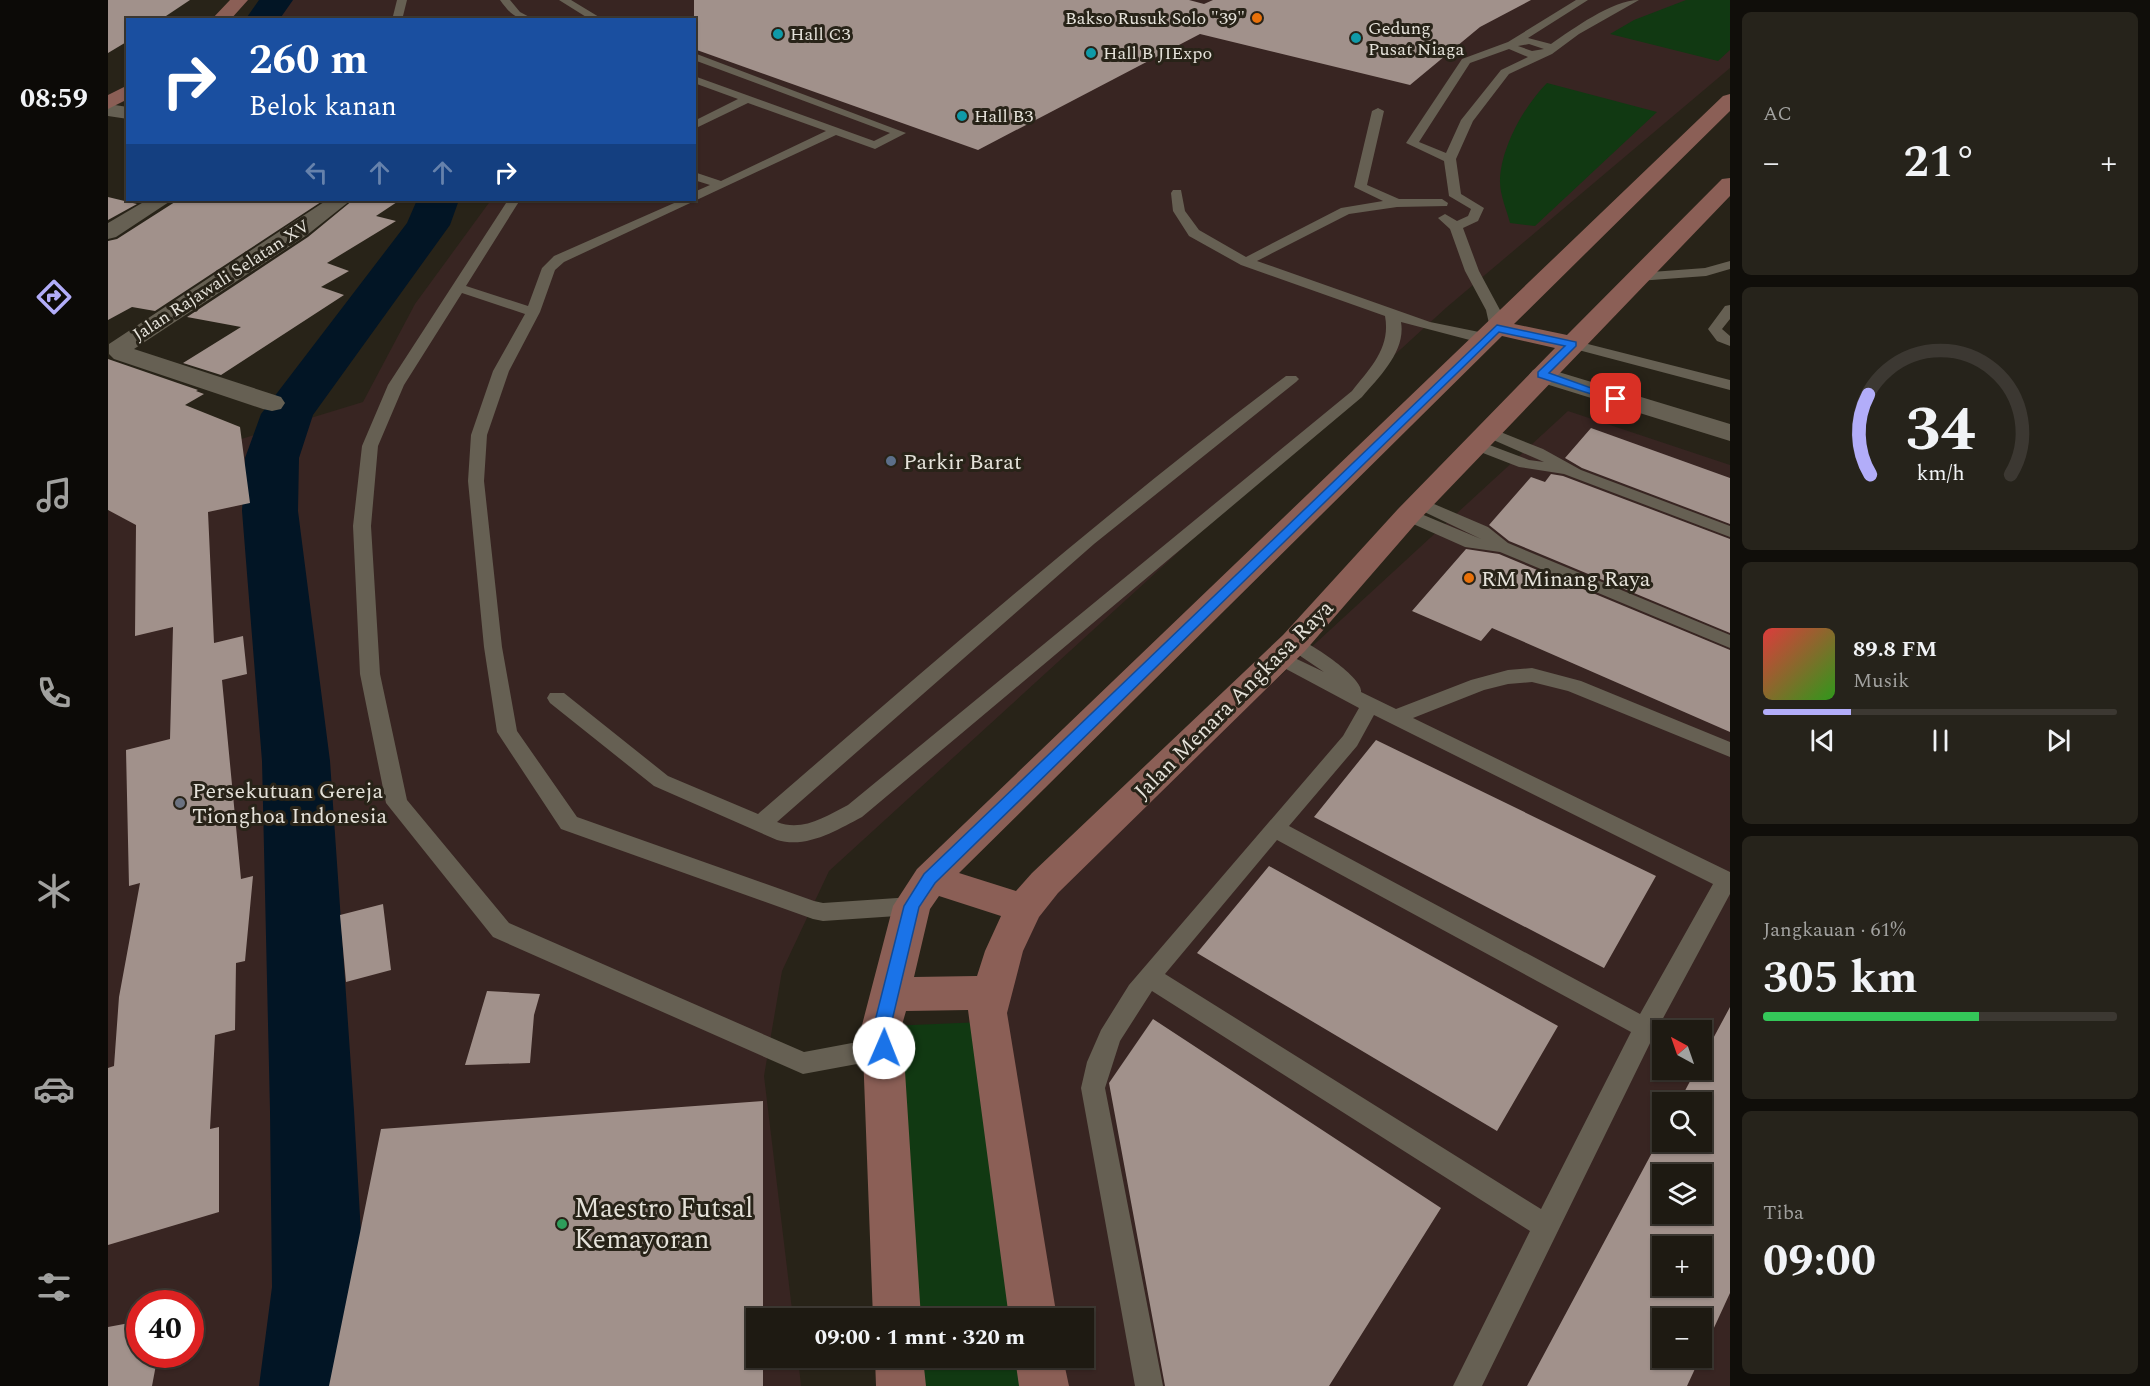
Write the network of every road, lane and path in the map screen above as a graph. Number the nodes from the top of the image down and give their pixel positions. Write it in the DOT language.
graph roads {
  1 [pos="240,0"];
  2 [pos="402,0"];
  3 [pos="505,0"];
  4 [pos="1583,0"];
  5 [pos="1634,0"];
  6 [pos="572,1"];
  7 [pos="221,18"];
  8 [pos="398,18"];
  9 [pos="525,18"];
  10 [pos="596,18"];
  11 [pos="1512,44"];
  12 [pos="1548,52"];
  13 [pos="696,57"];
  14 [pos="1477,60"];
  15 [pos="696,80"];
  16 [pos="715,86"];
  17 [pos="126,92"];
  18 [pos="696,94"];
  19 [pos="749,98"];
  20 [pos="1730,100"];
  21 [pos="108,103"];
  22 [pos="108,110"];
  23 [pos="1378,111"];
  24 [pos="126,113"];
  25 [pos="1456,115"];
  26 [pos="696,125"];
  27 [pos="837,130"];
  28 [pos="1450,159"];
  29 [pos="696,177"];
  30 [pos="1730,184"];
  31 [pos="722,185"];
  32 [pos="1177,193"];
  33 [pos="696,196"];
  34 [pos="1455,196"];
  35 [pos="158,201"];
  36 [pos="339,201"];
  37 [pos="513,201"];
  38 [pos="688,201"];
  39 [pos="1397,203"];
  40 [pos="1442,203"];
  41 [pos="1456,227"];
  42 [pos="108,232"];
  43 [pos="1246,262"];
  44 [pos="1730,265"];
  45 [pos="1638,277"];
  46 [pos="457,287"];
  47 [pos="1730,309"];
  48 [pos="533,312"];
  49 [pos="1392,314"];
  50 [pos="1491,334"];
  51 [pos="1730,342"];
  52 [pos="1572,344"];
  53 [pos="1542,375"];
  54 [pos="1291,379"];
  55 [pos="1730,385"];
  56 [pos="272,403"];
  57 [pos="1730,433"];
  58 [pos="1482,438"];
  59 [pos="1414,509"];
  60 [pos="1730,532"];
  61 [pos="1730,642"];
  62 [pos="1287,650"];
  63 [pos="557,698"];
  64 [pos="1370,705"];
  65 [pos="1395,717"];
  66 [pos="1730,750"];
  67 [pos="760,824"];
  68 [pos="1274,828"];
  69 [pos="1728,882"];
  70 [pos="921,892"];
  71 [pos="1024,908"];
  72 [pos="1150,977"];
  73 [pos="993,992"];
  74 [pos="890,994"];
  75 [pos="1645,1028"];
  76 [pos="884,1048"];
  77 [pos="1545,1226"];
  78 [pos="897,1308"];
  79 [pos="1031,1308"];
  80 [pos="900,1368"];
  81 [pos="1041,1368"];
  82 [pos="901,1386"];
  83 [pos="1044,1386"];
  84 [pos="1149,1386"];
  85 [pos="1467,1386"];
  1 -- 7 [label="street"];
  2 -- 8 [label="lane"];
  3 -- 9 [label="lane"];
  4 -- 11 [label="lane"];
  5 -- 12 [label="lane"];
  6 -- 10 [label="lane"];
  11 -- 12 [label="lane"];
  11 -- 14 [label="lane"];
  12 -- 25 [label="lane"];
  13 -- 27 [label="lane"];
  14 -- 25 [label="lane"];
  14 -- 28 [label="lane"];
  15 -- 16 [label="lane"];
  16 -- 18 [label="lane"];
  16 -- 19 [label="lane"];
  17 -- 21 [label="street"];
  19 -- 26 [label="lane"];
  19 -- 27 [label="lane"];
  20 -- 50 [label="street"];
  22 -- 24 [label="street"];
  23 -- 39 [label="lane"];
  25 -- 28 [label="lane"];
  27 -- 31 [label="lane"];
  28 -- 34 [label="lane"];
  29 -- 31 [label="lane"];
  30 -- 45 [label="street, Jalan Menara Angkasa Raya"];
  31 -- 33 [label="lane"];
  32 -- 43 [label="lane"];
  34 -- 40 [label="lane"];
  34 -- 41 [label="lane"];
  35 -- 42 [label="street"];
  36 -- 56 [label="street, Jalan Rajawali Selatan XV"];
  37 -- 46 [label="lane"];
  38 -- 48 [label="lane"];
  39 -- 40 [label="lane"];
  39 -- 43 [label="lane"];
  40 -- 41 [label="lane"];
  41 -- 50 [label="lane"];
  43 -- 49 [label="lane"];
  44 -- 45 [label="lane"];
  45 -- 52 [label="street, Jalan Menara Angkasa Raya"];
  46 -- 48 [label="lane"];
  46 -- 76 [label="lane"];
  47 -- 51 [label="lane"];
  48 -- 70 [label="lane"];
  49 -- 50 [label="lane"];
  49 -- 67 [label="lane"];
  50 -- 52 [label="street"];
  50 -- 70 [label="street"];
  52 -- 53 [label="street, Jalan Menara Angkasa Raya"];
  52 -- 55 [label="lane"];
  53 -- 57 [label="street"];
  53 -- 58 [label="street, Jalan Menara Angkasa Raya"];
  54 -- 67 [label="lane"];
  58 -- 59 [label="street, Jalan Menara Angkasa Raya"];
  58 -- 60 [label="lane"];
  59 -- 61 [label="lane"];
  59 -- 62 [label="street, Jalan Menara Angkasa Raya"];
  62 -- 64 [label="lane"];
  62 -- 71 [label="street, Jalan Menara Angkasa Raya"];
  63 -- 67 [label="lane"];
  64 -- 65 [label="lane"];
  64 -- 68 [label="lane"];
  65 -- 66 [label="lane"];
  65 -- 69 [label="lane"];
  68 -- 72 [label="lane"];
  68 -- 75 [label="lane"];
  69 -- 75 [label="lane"];
  70 -- 71 [label="street"];
  70 -- 74 [label="street"];
  71 -- 73 [label="street, Jalan Menara Angkasa Raya"];
  72 -- 77 [label="lane"];
  72 -- 84 [label="lane"];
  73 -- 74 [label="street"];
  73 -- 79 [label="street, Jalan Menara Angkasa Raya"];
  74 -- 76 [label="street"];
  75 -- 77 [label="lane"];
  76 -- 78 [label="street"];
  77 -- 85 [label="lane"];
  80 -- 82 [label="street"];
  81 -- 83 [label="street"];
}
